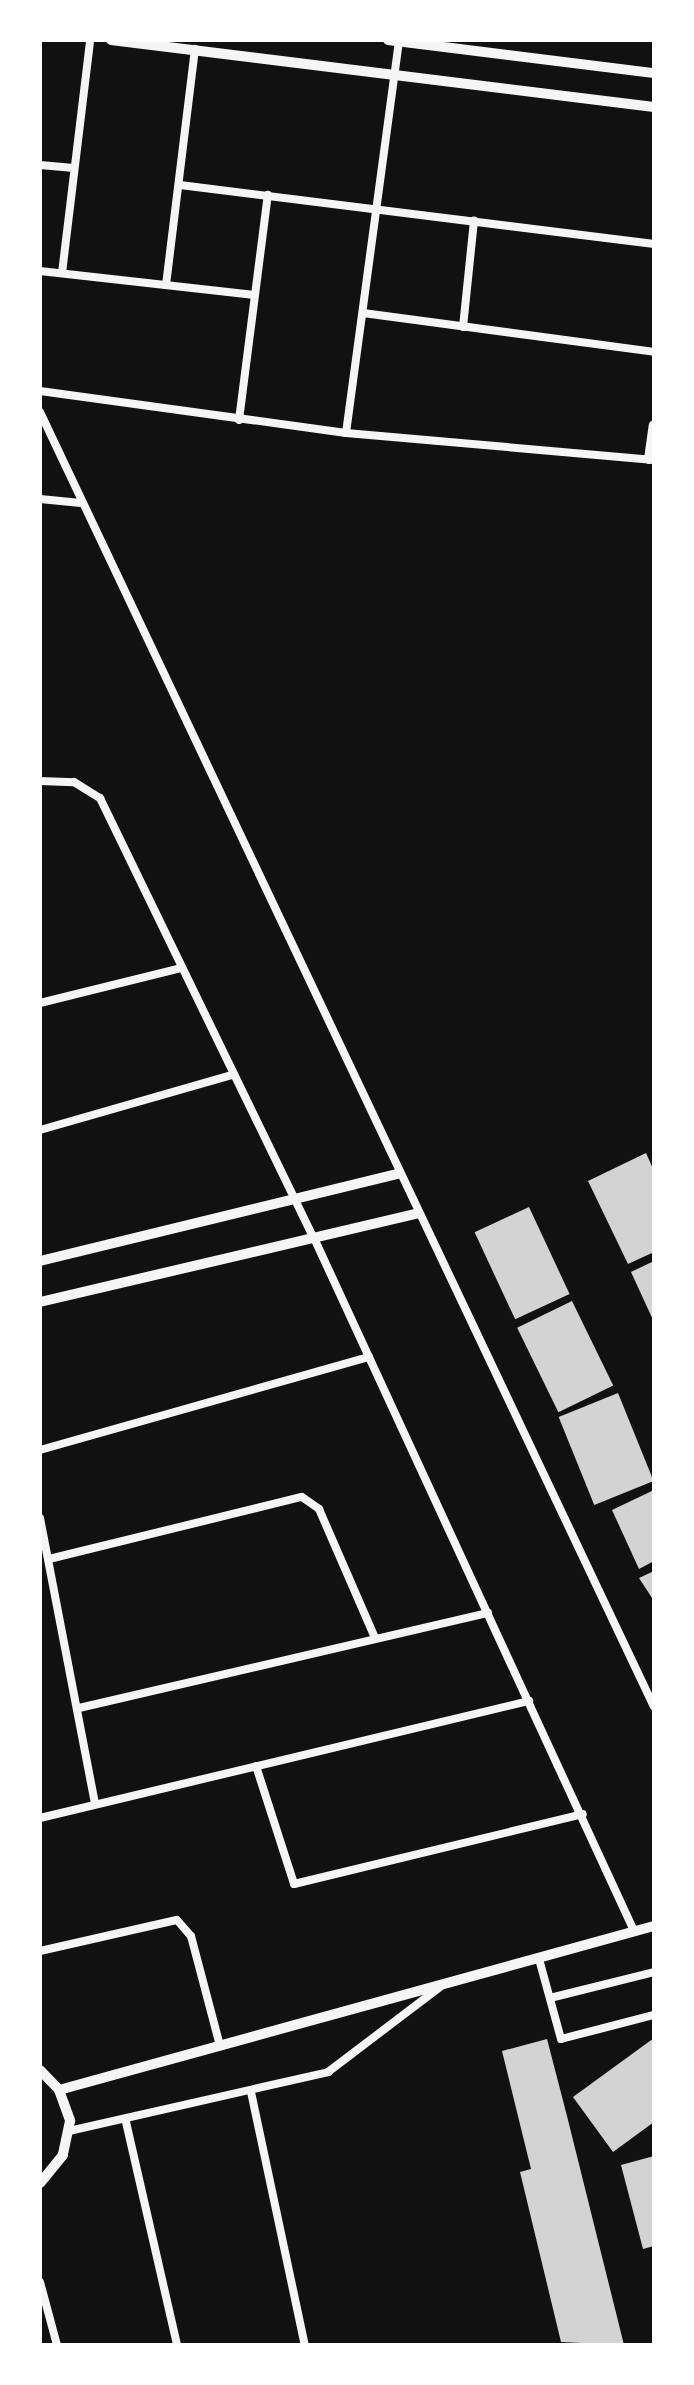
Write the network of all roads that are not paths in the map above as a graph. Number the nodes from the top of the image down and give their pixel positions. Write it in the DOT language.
graph roads {
  1 [pos="90,40"];
  2 [pos="111,40"];
  3 [pos="395,40"];
  4 [pos="195,49"];
  5 [pos="654,73"];
  6 [pos="394,75"];
  7 [pos="654,107"];
  8 [pos="40,165"];
  9 [pos="74,168"];
  10 [pos="180,185"];
  11 [pos="268,195"];
  12 [pos="379,209"];
  13 [pos="474,221"];
  14 [pos="654,244"];
  15 [pos="40,271"];
  16 [pos="62,273"];
  17 [pos="166,285"];
  18 [pos="255,295"];
  19 [pos="363,313"];
  20 [pos="463,327"];
  21 [pos="654,352"];
  22 [pos="40,391"];
  23 [pos="40,412"];
  24 [pos="239,420"];
  25 [pos="654,425"];
  26 [pos="346,433"];
  27 [pos="652,460"];
  28 [pos="40,499"];
  29 [pos="81,503"];
  30 [pos="40,781"];
  31 [pos="181,968"];
  32 [pos="40,1003"];
  33 [pos="232,1075"];
  34 [pos="40,1130"];
  35 [pos="398,1174"];
  36 [pos="292,1201"];
  37 [pos="418,1213"];
  38 [pos="314,1238"];
  39 [pos="40,1261"];
  40 [pos="40,1302"];
  41 [pos="369,1357"];
  42 [pos="40,1450"];
  43 [pos="40,1518"];
  44 [pos="49,1559"];
  45 [pos="488,1613"];
  46 [pos="375,1638"];
  47 [pos="529,1701"];
  48 [pos="654,1707"];
  49 [pos="79,1708"];
  50 [pos="256,1766"];
  51 [pos="95,1804"];
  52 [pos="583,1814"];
  53 [pos="40,1818"];
  54 [pos="654,1926"];
  55 [pos="634,1931"];
  56 [pos="40,1951"];
  57 [pos="539,1959"];
  58 [pos="654,1972"];
  59 [pos="440,1987"];
  60 [pos="550,1998"];
  61 [pos="654,2015"];
  62 [pos="220,2046"];
  63 [pos="40,2070"];
  64 [pos="59,2090"];
  65 [pos="251,2092"];
  66 [pos="126,2122"];
  67 [pos="69,2131"];
  68 [pos="40,2183"];
  69 [pos="40,2282"];
  70 [pos="57,2345"];
  71 [pos="177,2345"];
  72 [pos="305,2345"];
  1 -- 9 [label="street"];
  2 -- 4 [label="street"];
  3 -- 5 [label="street"];
  3 -- 6 [label="street"];
  4 -- 6 [label="street"];
  4 -- 10 [label="street"];
  6 -- 7 [label="street"];
  6 -- 12 [label="street"];
  8 -- 9 [label="street"];
  9 -- 16 [label="street"];
  10 -- 11 [label="street"];
  10 -- 17 [label="street"];
  11 -- 12 [label="street"];
  11 -- 18 [label="street"];
  12 -- 13 [label="street"];
  12 -- 19 [label="street"];
  13 -- 14 [label="street"];
  13 -- 20 [label="street"];
  15 -- 16 [label="street"];
  16 -- 17 [label="street"];
  17 -- 18 [label="street"];
  18 -- 24 [label="street"];
  19 -- 20 [label="street"];
  19 -- 26 [label="street"];
  20 -- 21 [label="street"];
  22 -- 24 [label="street"];
  23 -- 29 [label="street"];
  24 -- 26 [label="street"];
  25 -- 27 [label="street"];
  26 -- 27 [label="street"];
  28 -- 29 [label="street"];
  29 -- 35 [label="street"];
  30 -- 31 [label="street"];
  31 -- 32 [label="street"];
  31 -- 33 [label="street"];
  33 -- 34 [label="street"];
  33 -- 36 [label="street"];
  35 -- 36 [label="street"];
  35 -- 37 [label="street"];
  36 -- 38 [label="street"];
  36 -- 39 [label="street"];
  37 -- 38 [label="street"];
  37 -- 48 [label="street"];
  38 -- 40 [label="street"];
  38 -- 41 [label="street"];
  41 -- 42 [label="street"];
  41 -- 45 [label="street"];
  43 -- 44 [label="street"];
  44 -- 46 [label="street"];
  44 -- 49 [label="street"];
  45 -- 46 [label="street"];
  45 -- 47 [label="street"];
  46 -- 49 [label="street"];
  47 -- 50 [label="street"];
  47 -- 52 [label="street"];
  49 -- 51 [label="street"];
  50 -- 51 [label="street"];
  50 -- 52 [label="street"];
  51 -- 53 [label="street"];
  52 -- 55 [label="street"];
  54 -- 55 [label="street"];
  55 -- 57 [label="street"];
  56 -- 62 [label="street"];
  57 -- 59 [label="street"];
  57 -- 60 [label="street"];
  58 -- 60 [label="street"];
  59 -- 62 [label="street"];
  59 -- 65 [label="street"];
  60 -- 61 [label="street"];
  62 -- 64 [label="street"];
  63 -- 64 [label="street"];
  64 -- 67 [label="street"];
  65 -- 66 [label="street"];
  65 -- 72 [label="street"];
  66 -- 67 [label="street"];
  66 -- 71 [label="street"];
  67 -- 68 [label="street"];
  69 -- 70 [label="street"];
}
